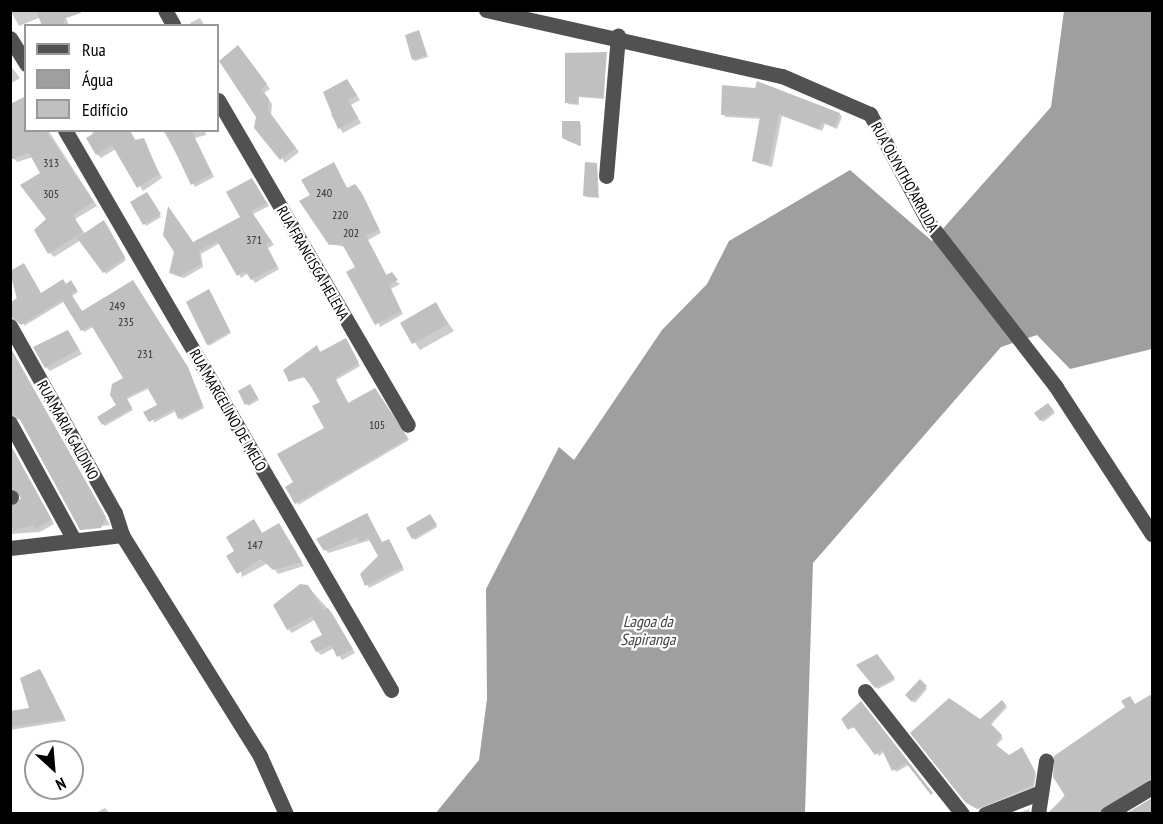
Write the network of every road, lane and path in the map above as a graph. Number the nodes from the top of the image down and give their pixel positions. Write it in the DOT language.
graph roads {
  1 [pos="165,10"];
  2 [pos="486,10"];
  3 [pos="173,24"];
  4 [pos="618,36"];
  5 [pos="10,38"];
  6 [pos="24,61"];
  7 [pos="219,102"];
  8 [pos="66,132"];
  9 [pos="606,176"];
  10 [pos="10,326"];
  11 [pos="10,423"];
  12 [pos="408,425"];
  13 [pos="1152,534"];
  14 [pos="122,535"];
  15 [pos="74,540"];
  16 [pos="10,548"];
  17 [pos="390,690"];
  18 [pos="865,691"];
  19 [pos="1046,760"];
  20 [pos="1152,788"];
  21 [pos="1041,792"];
  22 [pos="286,813"];
  23 [pos="962,813"];
  24 [pos="985,813"];
  25 [pos="1038,813"];
  26 [pos="1107,813"];
  1 -- 3 [label="street"];
  2 -- 4 [label="street, RUA OLYNTHO ARRUDA"];
  4 -- 9 [label="street"];
  4 -- 13 [label="street, RUA OLYNTHO ARRUDA"];
  5 -- 6 [label="street"];
  7 -- 12 [label="street, RUA FRANCISCA HELENA"];
  8 -- 17 [label="street, RUA MARCELINO DE MELO"];
  10 -- 14 [label="street, RUA MARIA GALDINO"];
  11 -- 15 [label="street"];
  14 -- 15 [label="street"];
  14 -- 22 [label="street, RUA MARIA GALDINO"];
  15 -- 16 [label="street"];
  18 -- 23 [label="street"];
  19 -- 21 [label="street"];
  20 -- 26 [label="street"];
  21 -- 24 [label="street"];
  21 -- 25 [label="street"];
}
